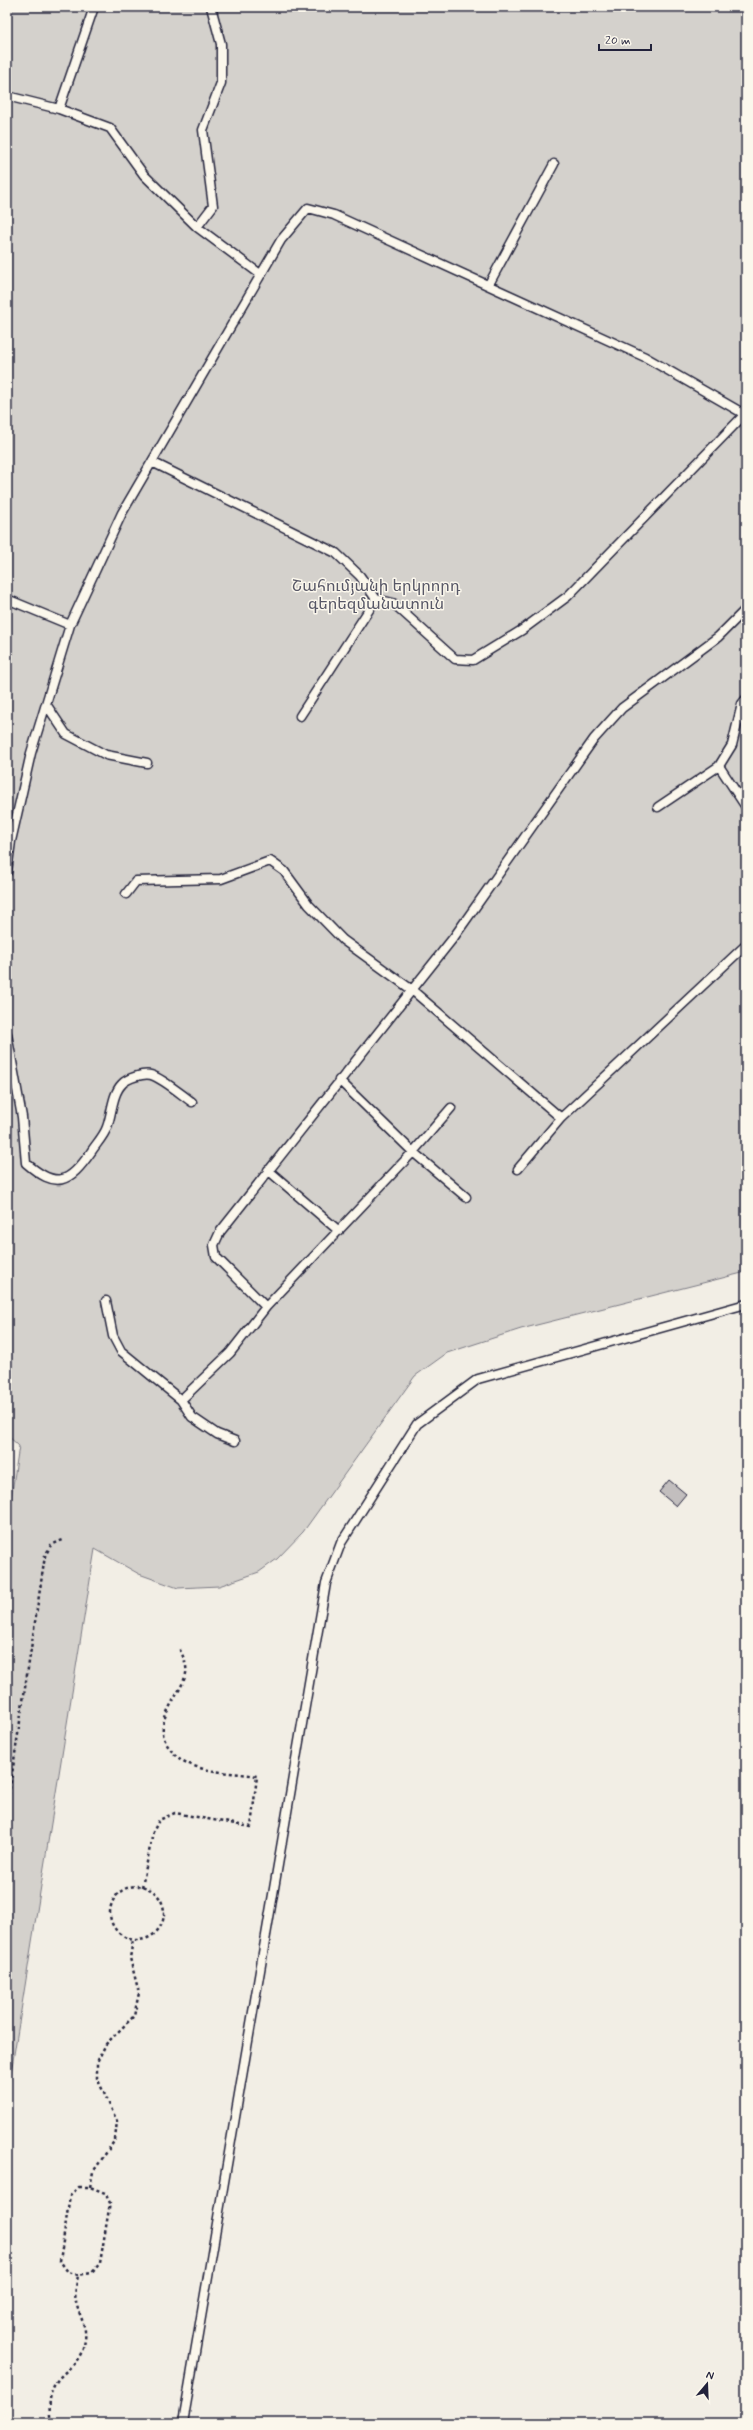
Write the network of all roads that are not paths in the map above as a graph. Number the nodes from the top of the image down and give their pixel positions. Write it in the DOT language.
graph roads {
  1 [pos="94,7"];
  2 [pos="211,7"];
  3 [pos="7,96"];
  4 [pos="59,109"];
  5 [pos="554,164"];
  6 [pos="197,227"];
  7 [pos="260,274"];
  8 [pos="489,284"];
  9 [pos="746,414"];
  10 [pos="152,462"];
  11 [pos="7,599"];
  12 [pos="376,599"];
  13 [pos="746,609"];
  14 [pos="70,625"];
  15 [pos="746,699"];
  16 [pos="46,704"];
  17 [pos="300,716"];
  18 [pos="147,763"];
  19 [pos="719,766"];
  20 [pos="658,807"];
  21 [pos="746,807"];
  22 [pos="7,872"];
  23 [pos="126,894"];
  24 [pos="746,946"];
  25 [pos="412,990"];
  26 [pos="7,1034"];
  27 [pos="339,1080"];
  28 [pos="192,1102"];
  29 [pos="451,1108"];
  30 [pos="561,1118"];
  31 [pos="413,1152"];
  32 [pos="518,1169"];
  33 [pos="268,1170"];
  34 [pos="466,1197"];
  35 [pos="339,1231"];
  36 [pos="106,1301"];
  37 [pos="746,1304"];
  38 [pos="266,1307"];
  39 [pos="181,1400"];
  40 [pos="235,1441"];
  41 [pos="183,2423"];
  1 -- 4 [label="lane"];
  2 -- 6 [label="lane"];
  3 -- 4 [label="lane"];
  4 -- 6 [label="lane"];
  5 -- 8 [label="lane"];
  6 -- 7 [label="lane"];
  7 -- 8 [label="lane"];
  7 -- 10 [label="lane"];
  8 -- 9 [label="lane"];
  9 -- 12 [label="lane"];
  10 -- 12 [label="lane"];
  10 -- 14 [label="lane"];
  11 -- 14 [label="lane"];
  12 -- 17 [label="lane"];
  13 -- 25 [label="lane"];
  14 -- 16 [label="lane"];
  15 -- 19 [label="lane"];
  16 -- 18 [label="lane"];
  16 -- 22 [label="lane"];
  19 -- 20 [label="lane"];
  19 -- 21 [label="lane"];
  23 -- 25 [label="lane"];
  24 -- 30 [label="lane"];
  25 -- 27 [label="lane"];
  25 -- 30 [label="lane"];
  26 -- 28 [label="lane"];
  27 -- 31 [label="lane"];
  27 -- 33 [label="lane"];
  29 -- 31 [label="lane"];
  30 -- 32 [label="lane"];
  31 -- 34 [label="lane"];
  31 -- 35 [label="lane"];
  33 -- 35 [label="lane"];
  33 -- 38 [label="lane"];
  35 -- 38 [label="lane"];
  36 -- 39 [label="lane"];
  37 -- 41 [label="lane"];
  38 -- 39 [label="lane"];
  39 -- 40 [label="lane"];
}
